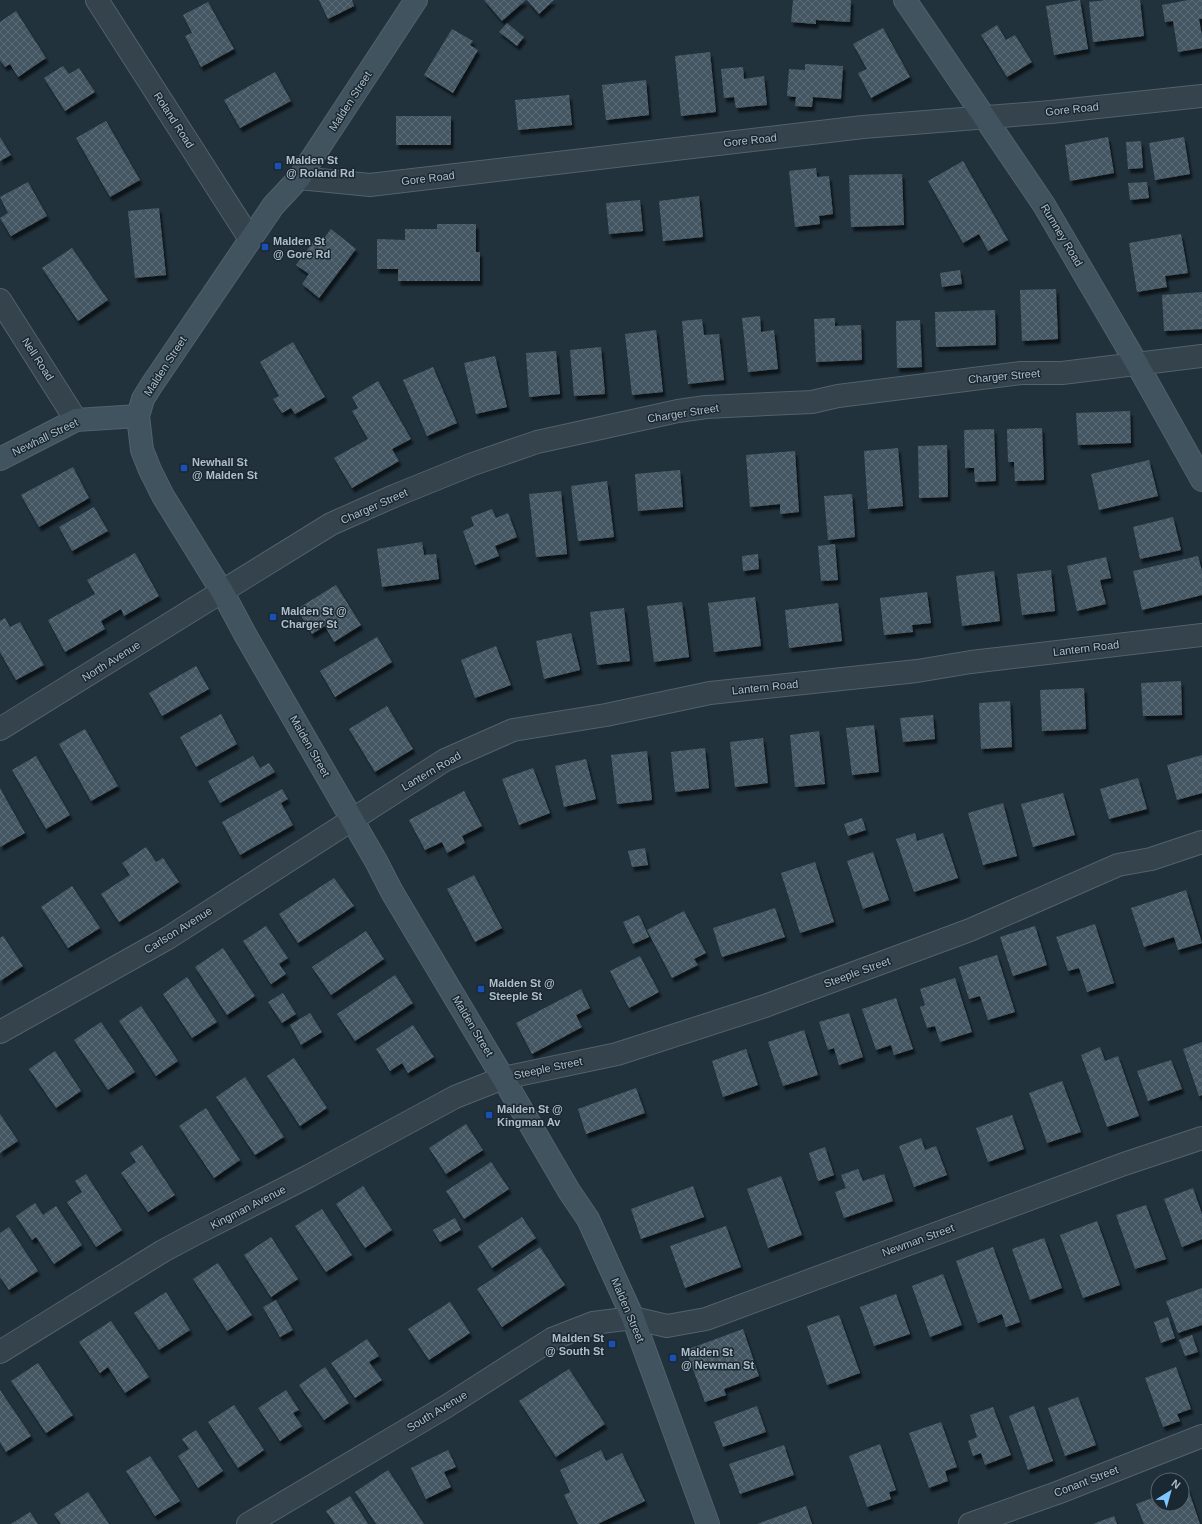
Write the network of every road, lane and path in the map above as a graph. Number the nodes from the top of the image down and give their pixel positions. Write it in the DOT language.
graph roads {
  1 [pos="97,0"];
  2 [pos="416,0"];
  3 [pos="905,0"];
  4 [pos="1202,96"];
  5 [pos="985,117"];
  6 [pos="299,178"];
  7 [pos="250,239"];
  8 [pos="0,300"];
  9 [pos="1202,356"];
  10 [pos="1137,364"];
  11 [pos="138,416"];
  12 [pos="76,420"];
  13 [pos="0,459"];
  14 [pos="1202,480"];
  15 [pos="222,593"];
  16 [pos="1202,635"];
  17 [pos="0,729"];
  18 [pos="352,820"];
  19 [pos="1202,842"];
  20 [pos="0,1032"];
  21 [pos="503,1078"];
  22 [pos="1202,1138"];
  23 [pos="633,1318"];
  24 [pos="0,1352"];
  25 [pos="1202,1436"];
  26 [pos="248,1524"];
  27 [pos="708,1524"];
  28 [pos="970,1524"];
  1 -- 7 [label="street, Roland Road"];
  2 -- 6 [label="street, Malden Street"];
  3 -- 5 [label="street, Rumney Road"];
  4 -- 5 [label="street, Gore Road"];
  5 -- 6 [label="street, Gore Road"];
  5 -- 10 [label="street, Rumney Road"];
  6 -- 7 [label="street, Malden Street"];
  7 -- 11 [label="street, Malden Street"];
  8 -- 12 [label="street, Nell Road"];
  9 -- 10 [label="street, Charger Street"];
  10 -- 14 [label="street, Rumney Road"];
  10 -- 15 [label="street, Charger Street"];
  11 -- 12 [label="street, Newhall Street"];
  11 -- 15 [label="street, Malden Street"];
  12 -- 13 [label="street, Newhall Street"];
  15 -- 17 [label="street, North Avenue"];
  15 -- 18 [label="street, Malden Street"];
  16 -- 18 [label="street, Lantern Road"];
  18 -- 20 [label="street, Carlson Avenue"];
  18 -- 21 [label="street, Malden Street"];
  19 -- 21 [label="street, Steeple Street"];
  21 -- 23 [label="street, Malden Street"];
  21 -- 24 [label="street, Kingman Avenue"];
  22 -- 23 [label="street, Newman Street"];
  23 -- 26 [label="street, South Avenue"];
  23 -- 27 [label="street, Malden Street"];
  25 -- 28 [label="street, Conant Street"];
}
